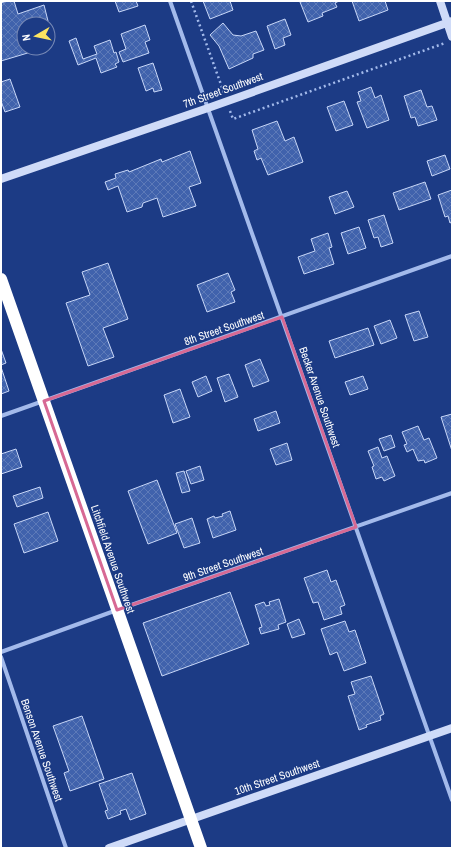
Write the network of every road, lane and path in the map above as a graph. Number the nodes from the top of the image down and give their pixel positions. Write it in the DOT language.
graph roads {
  1 [pos="170,1"];
  2 [pos="440,1"];
  3 [pos="450,22"];
  4 [pos="452,37"];
  5 [pos="208,108"];
  6 [pos="1,179"];
  7 [pos="452,256"];
  8 [pos="1,279"];
  9 [pos="282,317"];
  10 [pos="44,401"];
  11 [pos="1,416"];
  12 [pos="452,493"];
  13 [pos="356,527"];
  14 [pos="117,610"];
  15 [pos="1,652"];
  16 [pos="1,657"];
  17 [pos="452,728"];
  18 [pos="430,736"];
  19 [pos="452,800"];
  20 [pos="191,819"];
  21 [pos="66,848"];
  22 [pos="109,848"];
  23 [pos="202,848"];
  1 -- 5 [label="street, Becker Avenue Southwest"];
  2 -- 3 [label="main road"];
  3 -- 4 [label="main road"];
  3 -- 5 [label="main road, 7th Street Southwest"];
  5 -- 6 [label="main road, 7th Street Southwest"];
  5 -- 9 [label="street, Becker Avenue Southwest"];
  7 -- 9 [label="street, 8th Street Southwest"];
  8 -- 10 [label="highway, Litchfield Avenue Southwest"];
  9 -- 10 [label="street, 8th Street Southwest"];
  9 -- 13 [label="street, Becker Avenue Southwest"];
  10 -- 11 [label="street, 8th Street Southwest"];
  10 -- 14 [label="highway, Litchfield Avenue Southwest"];
  12 -- 13 [label="street, 9th Street Southwest"];
  13 -- 14 [label="street, 9th Street Southwest"];
  13 -- 18 [label="street, Becker Avenue Southwest"];
  14 -- 15 [label="street, 9th Street Southwest"];
  14 -- 20 [label="highway, Litchfield Avenue Southwest"];
  16 -- 21 [label="street, Benson Avenue Southwest"];
  17 -- 18 [label="main road, 10th Street Southwest"];
  18 -- 19 [label="street, Becker Avenue Southwest"];
  18 -- 20 [label="main road, 10th Street Southwest"];
  20 -- 22 [label="main road, 10th Street Southwest"];
  20 -- 23 [label="highway, Litchfield Avenue Southwest"];
}
